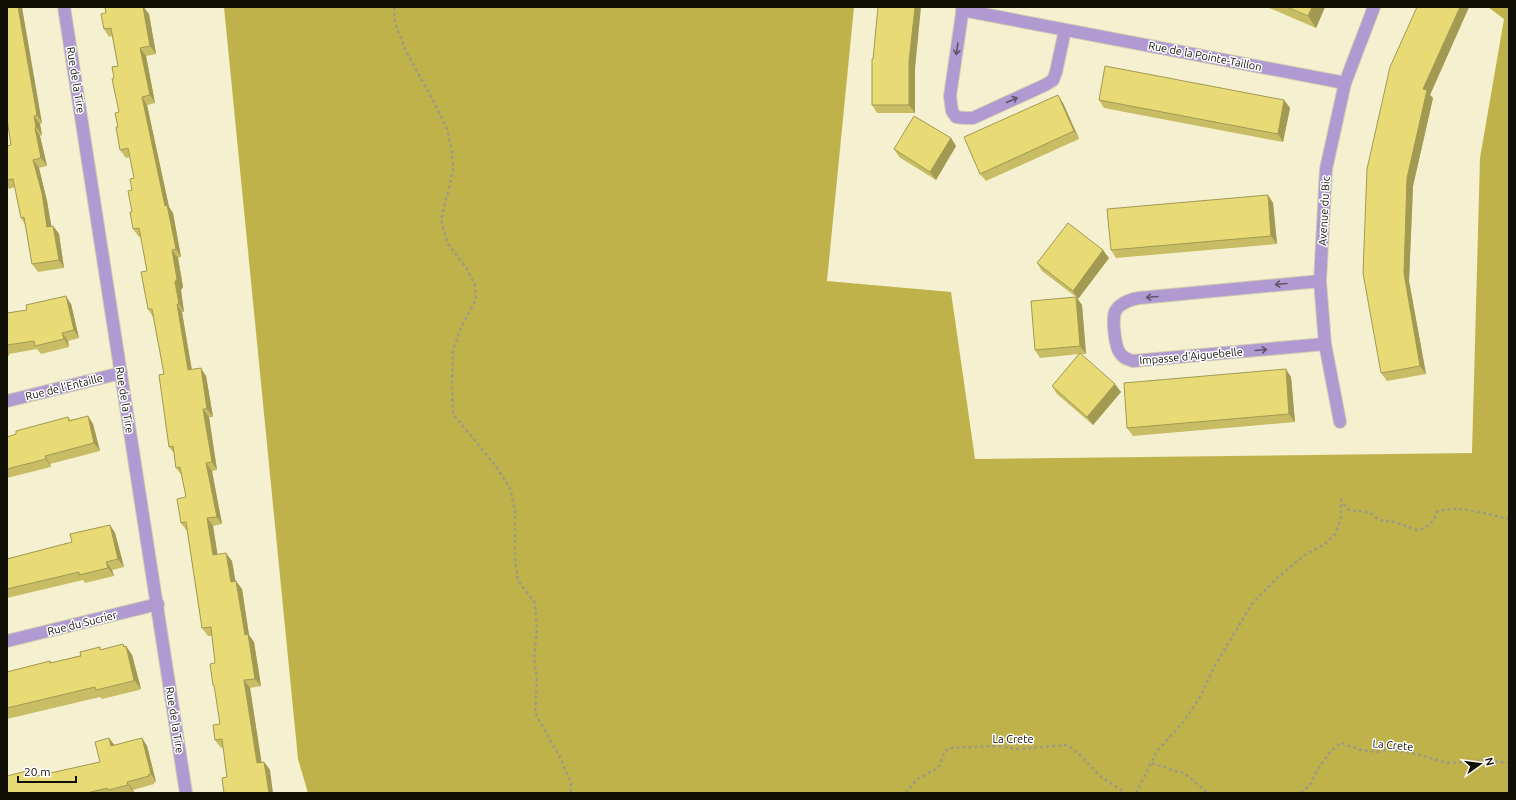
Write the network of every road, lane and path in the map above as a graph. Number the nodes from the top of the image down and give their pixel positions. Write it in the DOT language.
graph roads {
  1 [pos="64,7"];
  2 [pos="394,7"];
  3 [pos="1374,7"];
  4 [pos="962,9"];
  5 [pos="1066,30"];
  6 [pos="1345,83"];
  7 [pos="1320,281"];
  8 [pos="1325,344"];
  9 [pos="121,373"];
  10 [pos="7,401"];
  11 [pos="1340,422"];
  12 [pos="1509,519"];
  13 [pos="158,604"];
  14 [pos="7,641"];
  15 [pos="1152,763"];
  16 [pos="1509,763"];
  17 [pos="1137,792"];
  18 [pos="186,793"];
  19 [pos="571,793"];
  20 [pos="906,793"];
  21 [pos="1126,793"];
  22 [pos="1132,793"];
  23 [pos="1208,793"];
  24 [pos="1301,793"];
  1 -- 9 [label="street, Rue de la Tire"];
  2 -- 19 [label="path"];
  3 -- 6 [label="street, Avenue du Bic"];
  4 -- 5 [label="street, Rue de la Pointe-Taillon"];
  4 -- 5 [label="street, Rue de la Pointe-Taillon, one-way"];
  5 -- 6 [label="street, Rue de la Pointe-Taillon"];
  6 -- 7 [label="street, Avenue du Bic"];
  7 -- 8 [label="street, Avenue du Bic"];
  7 -- 8 [label="street, Impasse d'Aiguebelle, one-way"];
  8 -- 11 [label="street, Avenue du Bic"];
  9 -- 10 [label="street, Rue de l'Entaille"];
  9 -- 13 [label="street, Rue de la Tire"];
  12 -- 15 [label="path"];
  13 -- 14 [label="street, Rue du Sucrier"];
  13 -- 18 [label="street, Rue de la Tire"];
  15 -- 17 [label="path"];
  15 -- 23 [label="path"];
  16 -- 24 [label="path, La Crete"];
  17 -- 22 [label="path"];
  20 -- 21 [label="path, La Crete"];
}
